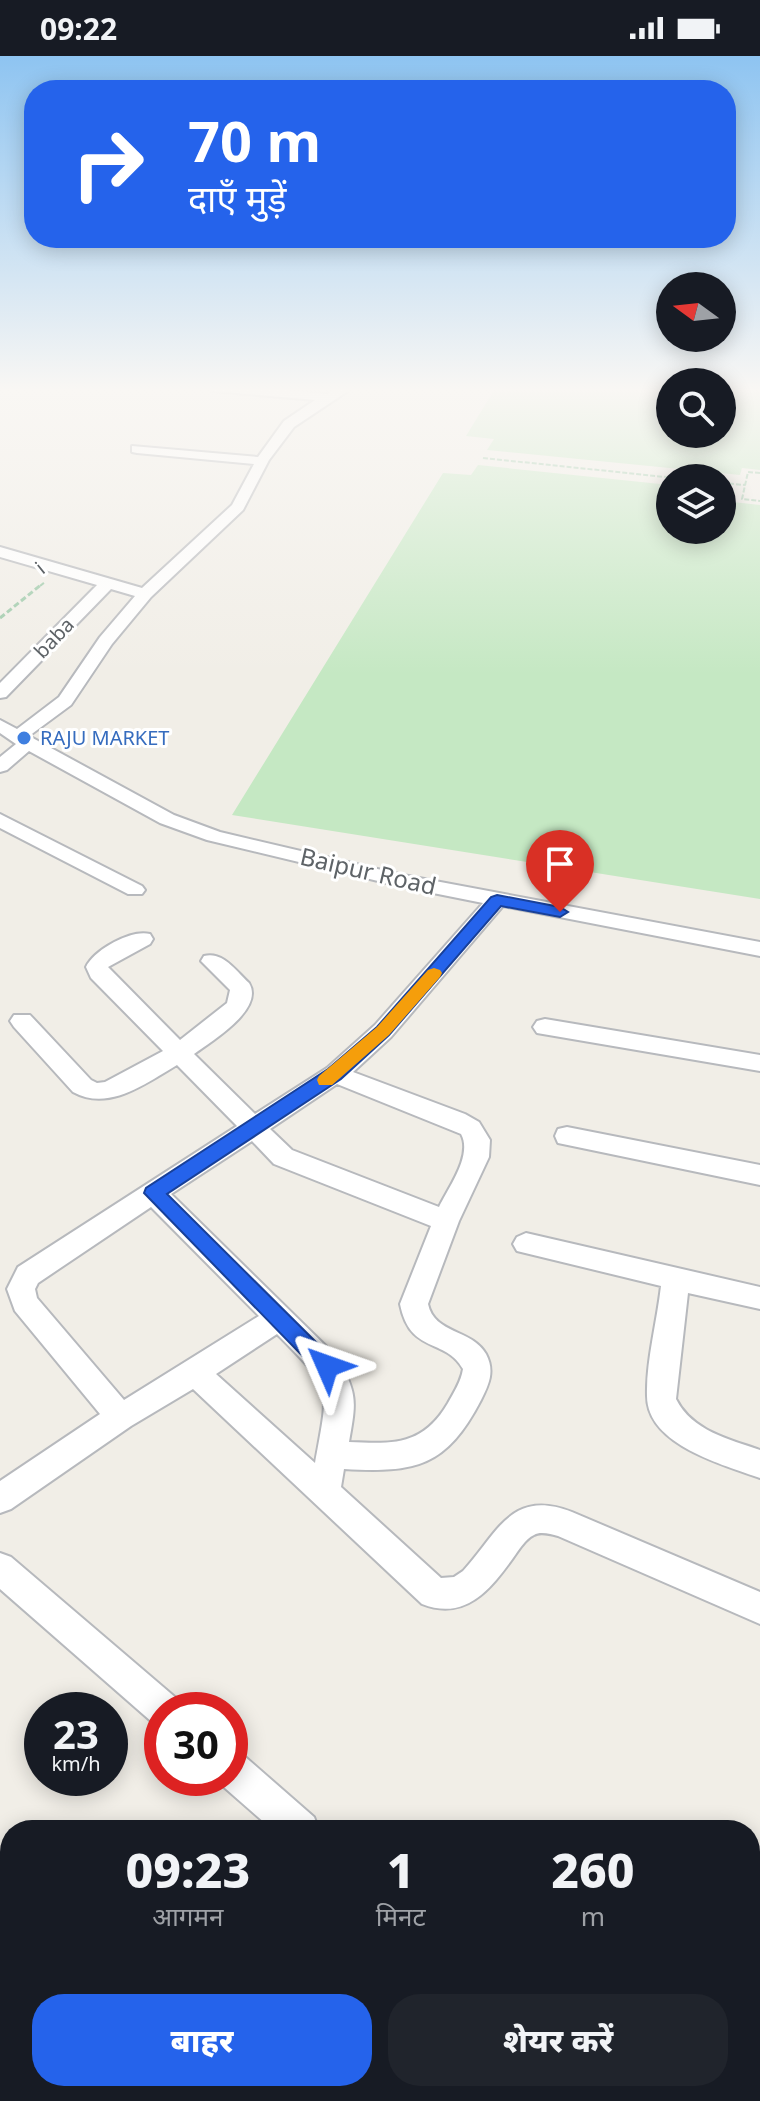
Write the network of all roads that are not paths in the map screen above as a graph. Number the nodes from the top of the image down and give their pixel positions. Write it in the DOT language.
graph roads {
  1 [pos="251,482"];
  2 [pos="0,552"];
  3 [pos="108,583"];
  4 [pos="145,594"];
  5 [pos="0,693"];
  6 [pos="0,725"];
  7 [pos="23,740"];
  8 [pos="0,766"];
  9 [pos="0,820"];
  10 [pos="135,890"];
  11 [pos="497,900"];
  12 [pos="142,939"];
  13 [pos="760,949"];
  14 [pos="212,961"];
  15 [pos="22,1021"];
  16 [pos="545,1027"];
  17 [pos="180,1052"];
  18 [pos="760,1063"];
  19 [pos="335,1074"];
  20 [pos="251,1127"];
  21 [pos="567,1136"];
  22 [pos="760,1175"];
  23 [pos="153,1193"];
  24 [pos="446,1221"];
  25 [pos="526,1244"];
  26 [pos="676,1279"];
  27 [pos="760,1298"];
  28 [pos="277,1319"];
  29 [pos="195,1373"];
  30 [pos="120,1417"];
  31 [pos="331,1455"];
  32 [pos="760,1464"];
  33 [pos="324,1495"];
  34 [pos="0,1499"];
  35 [pos="0,1568"];
  36 [pos="760,1608"];
  37 [pos="144,1693"];
  38 [pos="248,1784"];
  39 [pos="290,1820"];
  1 -- 4 [label="street"];
  2 -- 3 [label="street"];
  3 -- 4 [label="street"];
  3 -- 5 [label="street, baba"];
  4 -- 7 [label="street"];
  6 -- 7 [label="street, Baipur Road"];
  7 -- 8 [label="street"];
  7 -- 11 [label="street, Baipur Road"];
  9 -- 10 [label="street"];
  11 -- 13 [label="street, Baipur Road"];
  11 -- 19 [label="street"];
  12 -- 17 [label="street"];
  14 -- 17 [label="street"];
  15 -- 17 [label="street"];
  16 -- 18 [label="street"];
  17 -- 20 [label="street"];
  19 -- 20 [label="street"];
  19 -- 24 [label="street"];
  20 -- 23 [label="street"];
  20 -- 24 [label="street"];
  21 -- 22 [label="street"];
  23 -- 28 [label="street"];
  23 -- 30 [label="street"];
  24 -- 31 [label="street"];
  25 -- 26 [label="street"];
  26 -- 27 [label="street"];
  26 -- 32 [label="street"];
  28 -- 29 [label="street"];
  28 -- 31 [label="street"];
  29 -- 30 [label="street"];
  29 -- 33 [label="street"];
  30 -- 34 [label="street"];
  31 -- 33 [label="street"];
  33 -- 36 [label="street"];
  35 -- 37 [label="street"];
  38 -- 39 [label="street"];
}
